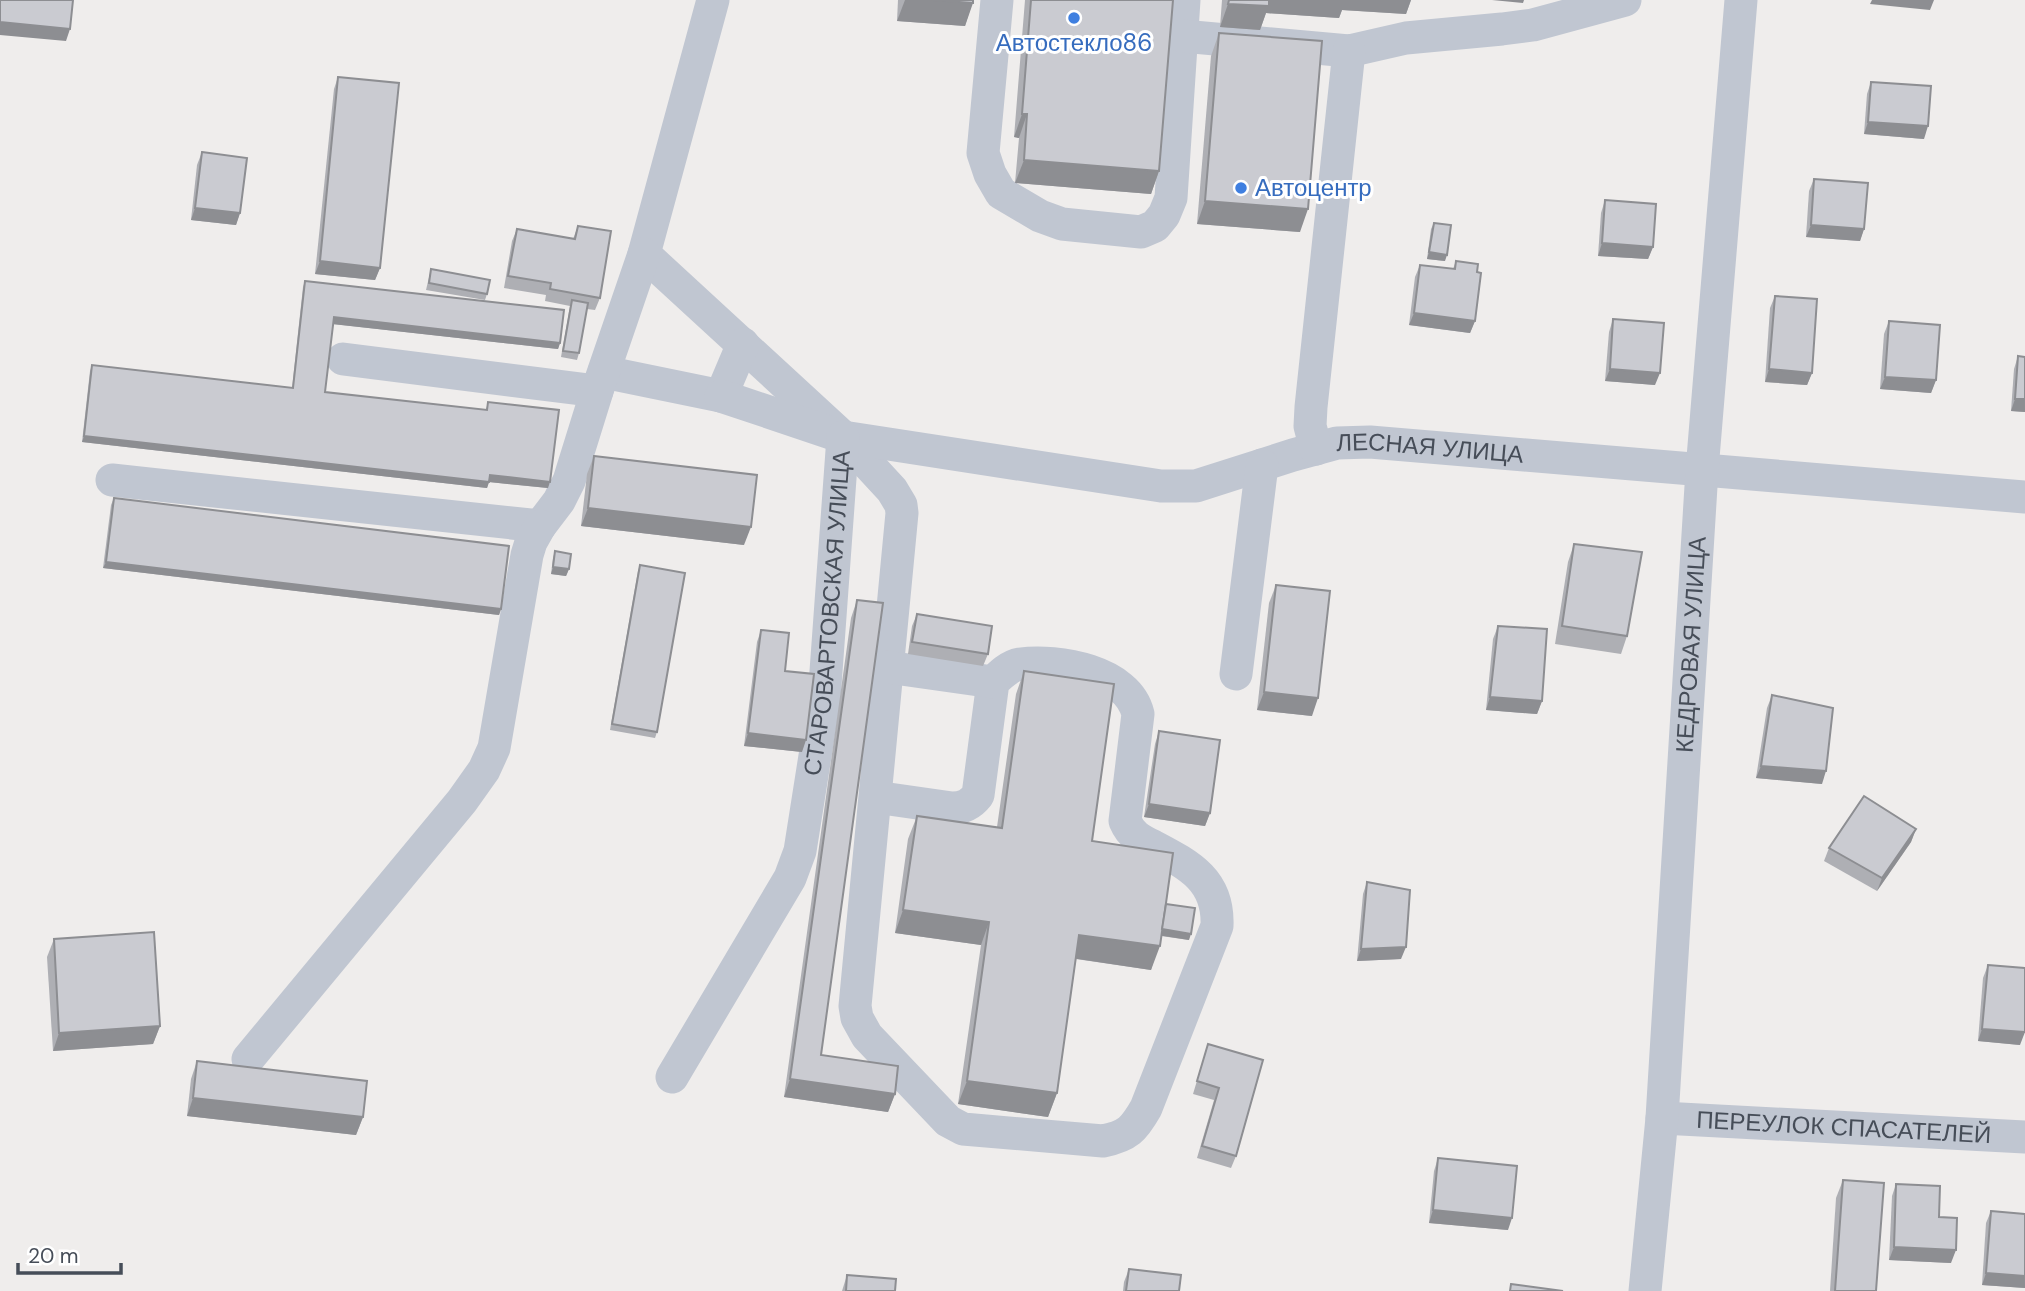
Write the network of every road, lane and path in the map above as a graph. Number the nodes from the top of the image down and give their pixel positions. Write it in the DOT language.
graph roads {
  1 [pos="713,0"];
  2 [pos="996,0"];
  3 [pos="1184,0"];
  4 [pos="1625,0"];
  5 [pos="1741,0"];
  6 [pos="1182,36"];
  7 [pos="1349,51"];
  8 [pos="645,254"];
  9 [pos="743,344"];
  10 [pos="343,359"];
  11 [pos="600,382"];
  12 [pos="721,396"];
  13 [pos="843,437"];
  14 [pos="1316,449"];
  15 [pos="1262,465"];
  16 [pos="1702,470"];
  17 [pos="112,480"];
  18 [pos="2025,496"];
  19 [pos="540,526"];
  20 [pos="887,667"];
  21 [pos="1236,674"];
  22 [pos="993,682"];
  23 [pos="875,797"];
  24 [pos="248,1059"];
  25 [pos="673,1077"];
  26 [pos="1662,1118"];
  27 [pos="2025,1137"];
  28 [pos="1645,1291"];
  1 -- 8 [label="street"];
  2 -- 6 [label="street"];
  3 -- 6 [label="street"];
  4 -- 7 [label="street"];
  5 -- 16 [label="street, КЕДРОВАЯ УЛИЦА"];
  6 -- 7 [label="street"];
  7 -- 14 [label="street"];
  8 -- 9 [label="street, СТАРОВАРТОВСКАЯ УЛИЦА"];
  8 -- 11 [label="street"];
  9 -- 12 [label="street"];
  9 -- 13 [label="street, СТАРОВАРТОВСКАЯ УЛИЦА"];
  10 -- 11 [label="street, ЛЕСНАЯ УЛИЦА"];
  11 -- 12 [label="street, ЛЕСНАЯ УЛИЦА"];
  11 -- 19 [label="street"];
  12 -- 13 [label="street, ЛЕСНАЯ УЛИЦА"];
  13 -- 15 [label="street, ЛЕСНАЯ УЛИЦА"];
  13 -- 20 [label="street"];
  13 -- 25 [label="street, СТАРОВАРТОВСКАЯ УЛИЦА"];
  14 -- 15 [label="street, ЛЕСНАЯ УЛИЦА"];
  14 -- 16 [label="street, ЛЕСНАЯ УЛИЦА"];
  15 -- 21 [label="street"];
  16 -- 18 [label="street, ЛЕСНАЯ УЛИЦА"];
  16 -- 26 [label="street, КЕДРОВАЯ УЛИЦА"];
  17 -- 19 [label="street"];
  19 -- 24 [label="street"];
  20 -- 22 [label="street"];
  20 -- 23 [label="street"];
  22 -- 23 [label="street"];
  22 -- 23 [label="street"];
  26 -- 27 [label="street, ПЕРЕУЛОК СПАСАТЕЛЕЙ"];
  26 -- 28 [label="street, КЕДРОВАЯ УЛИЦА"];
}
